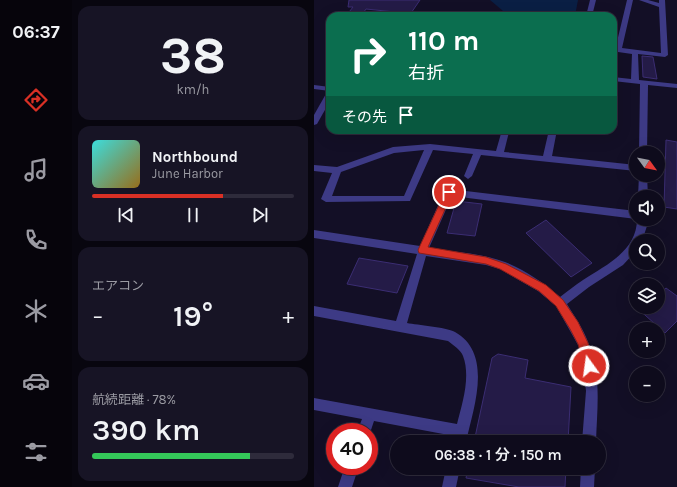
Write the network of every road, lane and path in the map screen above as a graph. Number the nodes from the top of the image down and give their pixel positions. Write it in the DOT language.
graph roads {
  1 [pos="594,0"];
  2 [pos="630,0"];
  3 [pos="642,0"];
  4 [pos="662,3"];
  5 [pos="590,12"];
  6 [pos="635,52"];
  7 [pos="617,79"];
  8 [pos="639,82"];
  9 [pos="677,86"];
  10 [pos="314,87"];
  11 [pos="326,88"];
  12 [pos="326,101"];
  13 [pos="314,122"];
  14 [pos="505,134"];
  15 [pos="552,134"];
  16 [pos="643,146"];
  17 [pos="430,147"];
  18 [pos="478,152"];
  19 [pos="499,154"];
  20 [pos="547,159"];
  21 [pos="629,167"];
  22 [pos="314,168"];
  23 [pos="337,170"];
  24 [pos="468,176"];
  25 [pos="629,214"];
  26 [pos="314,234"];
  27 [pos="423,250"];
  28 [pos="629,253"];
  29 [pos="560,303"];
  30 [pos="314,311"];
  31 [pos="400,326"];
  32 [pos="314,404"];
  33 [pos="370,414"];
  34 [pos="367,423"];
  35 [pos="452,435"];
  36 [pos="460,435"];
  37 [pos="589,435"];
  38 [pos="349,475"];
  39 [pos="452,475"];
  40 [pos="588,475"];
  41 [pos="345,487"];
  42 [pos="449,487"];
  43 [pos="587,487"];
  1 -- 5 [label="street"];
  2 -- 6 [label="street"];
  3 -- 4 [label="street"];
  4 -- 6 [label="street"];
  6 -- 8 [label="street"];
  7 -- 8 [label="street"];
  8 -- 9 [label="street"];
  8 -- 16 [label="street"];
  10 -- 11 [label="street"];
  12 -- 13 [label="street"];
  14 -- 19 [label="street"];
  15 -- 20 [label="street"];
  17 -- 18 [label="street"];
  17 -- 23 [label="street"];
  17 -- 23 [label="street"];
  18 -- 19 [label="street"];
  18 -- 24 [label="street"];
  19 -- 20 [label="street"];
  20 -- 21 [label="street"];
  22 -- 23 [label="street"];
  25 -- 27 [label="street"];
  26 -- 27 [label="street"];
  27 -- 29 [label="street"];
  27 -- 31 [label="street"];
  28 -- 29 [label="street"];
  29 -- 37 [label="street"];
  30 -- 31 [label="street"];
  31 -- 36 [label="street"];
  32 -- 33 [label="street"];
  33 -- 34 [label="street"];
  33 -- 35 [label="street"];
  38 -- 41 [label="street"];
  39 -- 42 [label="street"];
  40 -- 43 [label="street"];
}
